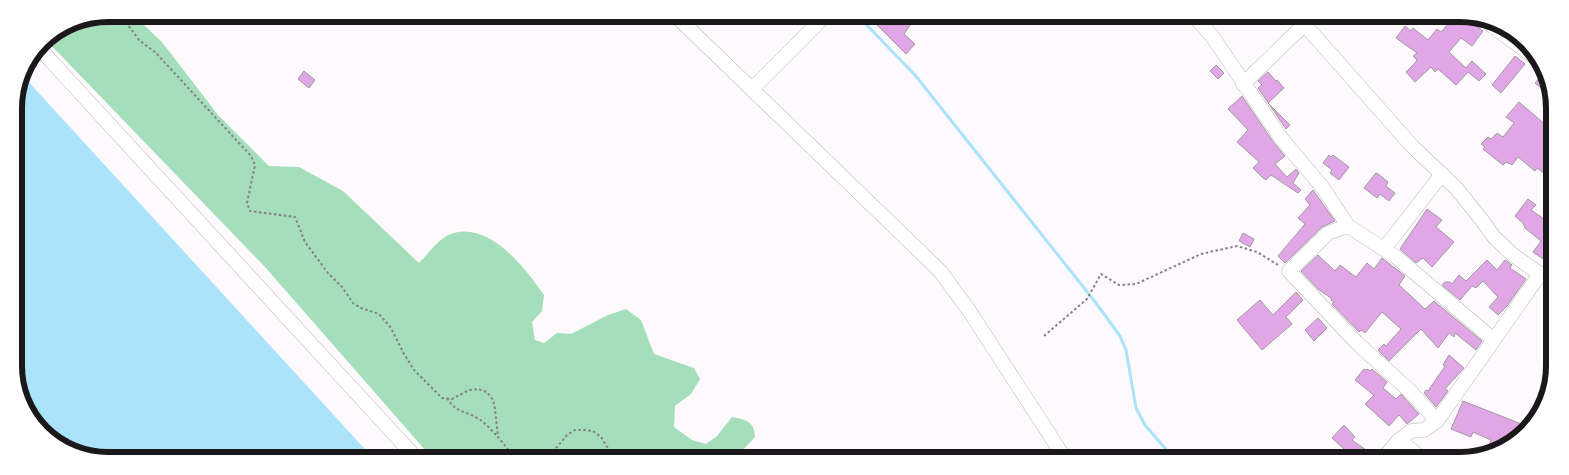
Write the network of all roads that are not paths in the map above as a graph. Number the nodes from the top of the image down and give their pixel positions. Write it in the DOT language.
graph roads {
  1 [pos="682,22"];
  2 [pos="819,22"];
  3 [pos="1199,22"];
  4 [pos="1306,22"];
  5 [pos="1310,22"];
  6 [pos="1502,33"];
  7 [pos="1518,45"];
  8 [pos="43,53"];
  9 [pos="1243,84"];
  10 [pos="752,89"];
  11 [pos="1442,174"];
  12 [pos="1348,226"];
  13 [pos="1384,249"];
  14 [pos="1546,277"];
  15 [pos="1494,340"];
  16 [pos="1438,421"];
  17 [pos="1399,440"];
  18 [pos="411,452"];
  19 [pos="1061,452"];
  20 [pos="1389,452"];
  21 [pos="1414,452"];
  1 -- 10 [label="street"];
  2 -- 10 [label="street"];
  3 -- 9 [label="street"];
  4 -- 9 [label="street"];
  5 -- 11 [label="street"];
  6 -- 7 [label="street"];
  8 -- 18 [label="street"];
  9 -- 12 [label="street"];
  10 -- 19 [label="street"];
  11 -- 13 [label="street"];
  11 -- 14 [label="street"];
  12 -- 13 [label="street"];
  12 -- 16 [label="street"];
  13 -- 15 [label="street"];
  14 -- 15 [label="street"];
  15 -- 16 [label="street"];
  16 -- 17 [label="street"];
  17 -- 20 [label="street"];
  17 -- 21 [label="street"];
}
